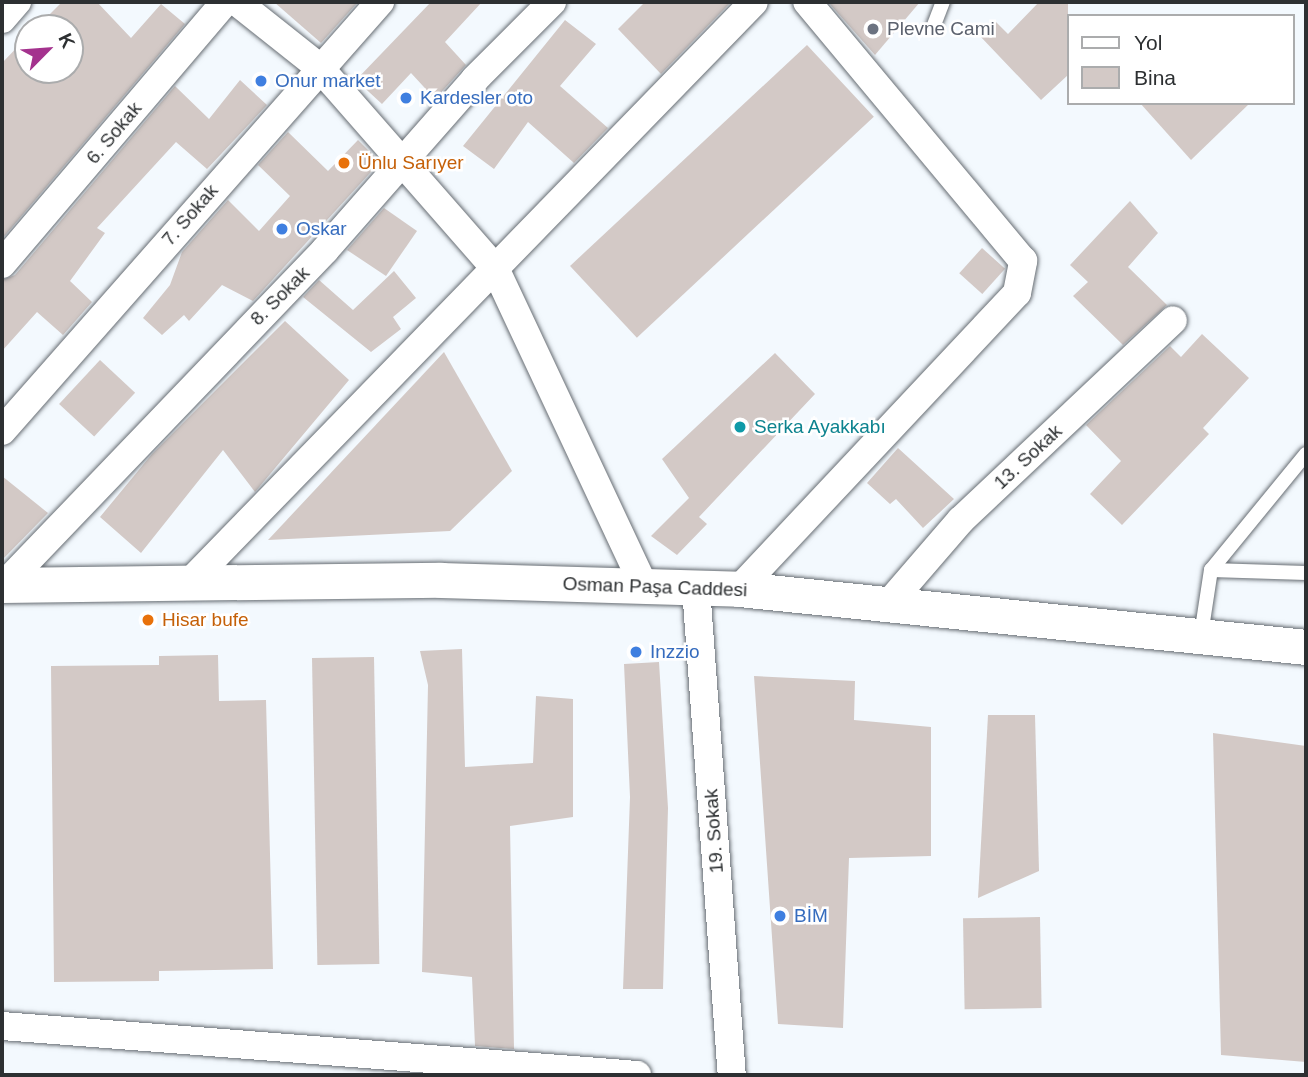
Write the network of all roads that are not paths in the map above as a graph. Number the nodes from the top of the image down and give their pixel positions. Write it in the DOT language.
graph roads {
  1 [pos="16,2"];
  2 [pos="225,2"];
  3 [pos="237,2"];
  4 [pos="380,2"];
  5 [pos="552,2"];
  6 [pos="754,2"];
  7 [pos="807,2"];
  8 [pos="943,2"];
  9 [pos="2,19"];
  10 [pos="934,25"];
  11 [pos="319,67"];
  12 [pos="404,160"];
  13 [pos="2,264"];
  14 [pos="495,268"];
  15 [pos="1173,320"];
  16 [pos="2,431"];
  17 [pos="1306,454"];
  18 [pos="1211,570"];
  19 [pos="1306,573"];
  20 [pos="189,583"];
  21 [pos="2,585"];
  22 [pos="644,586"];
  23 [pos="696,587"];
  24 [pos="739,589"];
  25 [pos="891,601"];
  26 [pos="1201,635"];
  27 [pos="1306,647"];
  28 [pos="2,1026"];
  29 [pos="637,1075"];
  30 [pos="732,1075"];
  1 -- 9 [label="street"];
  2 -- 13 [label="street, 6. Sokak"];
  3 -- 11 [label="street"];
  4 -- 11 [label="street, 7. Sokak"];
  5 -- 12 [label="street, 8. Sokak"];
  6 -- 14 [label="street"];
  7 -- 24 [label="street"];
  8 -- 10 [label="lane"];
  11 -- 12 [label="street"];
  11 -- 16 [label="street, 7. Sokak"];
  12 -- 14 [label="street"];
  12 -- 21 [label="street, 8. Sokak"];
  14 -- 20 [label="street"];
  14 -- 22 [label="street"];
  15 -- 25 [label="street, 13. Sokak"];
  17 -- 18 [label="lane"];
  18 -- 19 [label="lane"];
  18 -- 26 [label="lane"];
  20 -- 21 [label="street, Osman Paşa Caddesi"];
  20 -- 22 [label="street, Osman Paşa Caddesi"];
  22 -- 23 [label="street, Osman Paşa Caddesi"];
  23 -- 24 [label="street, Osman Paşa Caddesi"];
  23 -- 30 [label="street, 19. Sokak"];
  24 -- 25 [label="street, Osman Paşa Caddesi"];
  25 -- 26 [label="street, Osman Paşa Caddesi"];
  26 -- 27 [label="street, Osman Paşa Caddesi"];
  28 -- 29 [label="street"];
}
